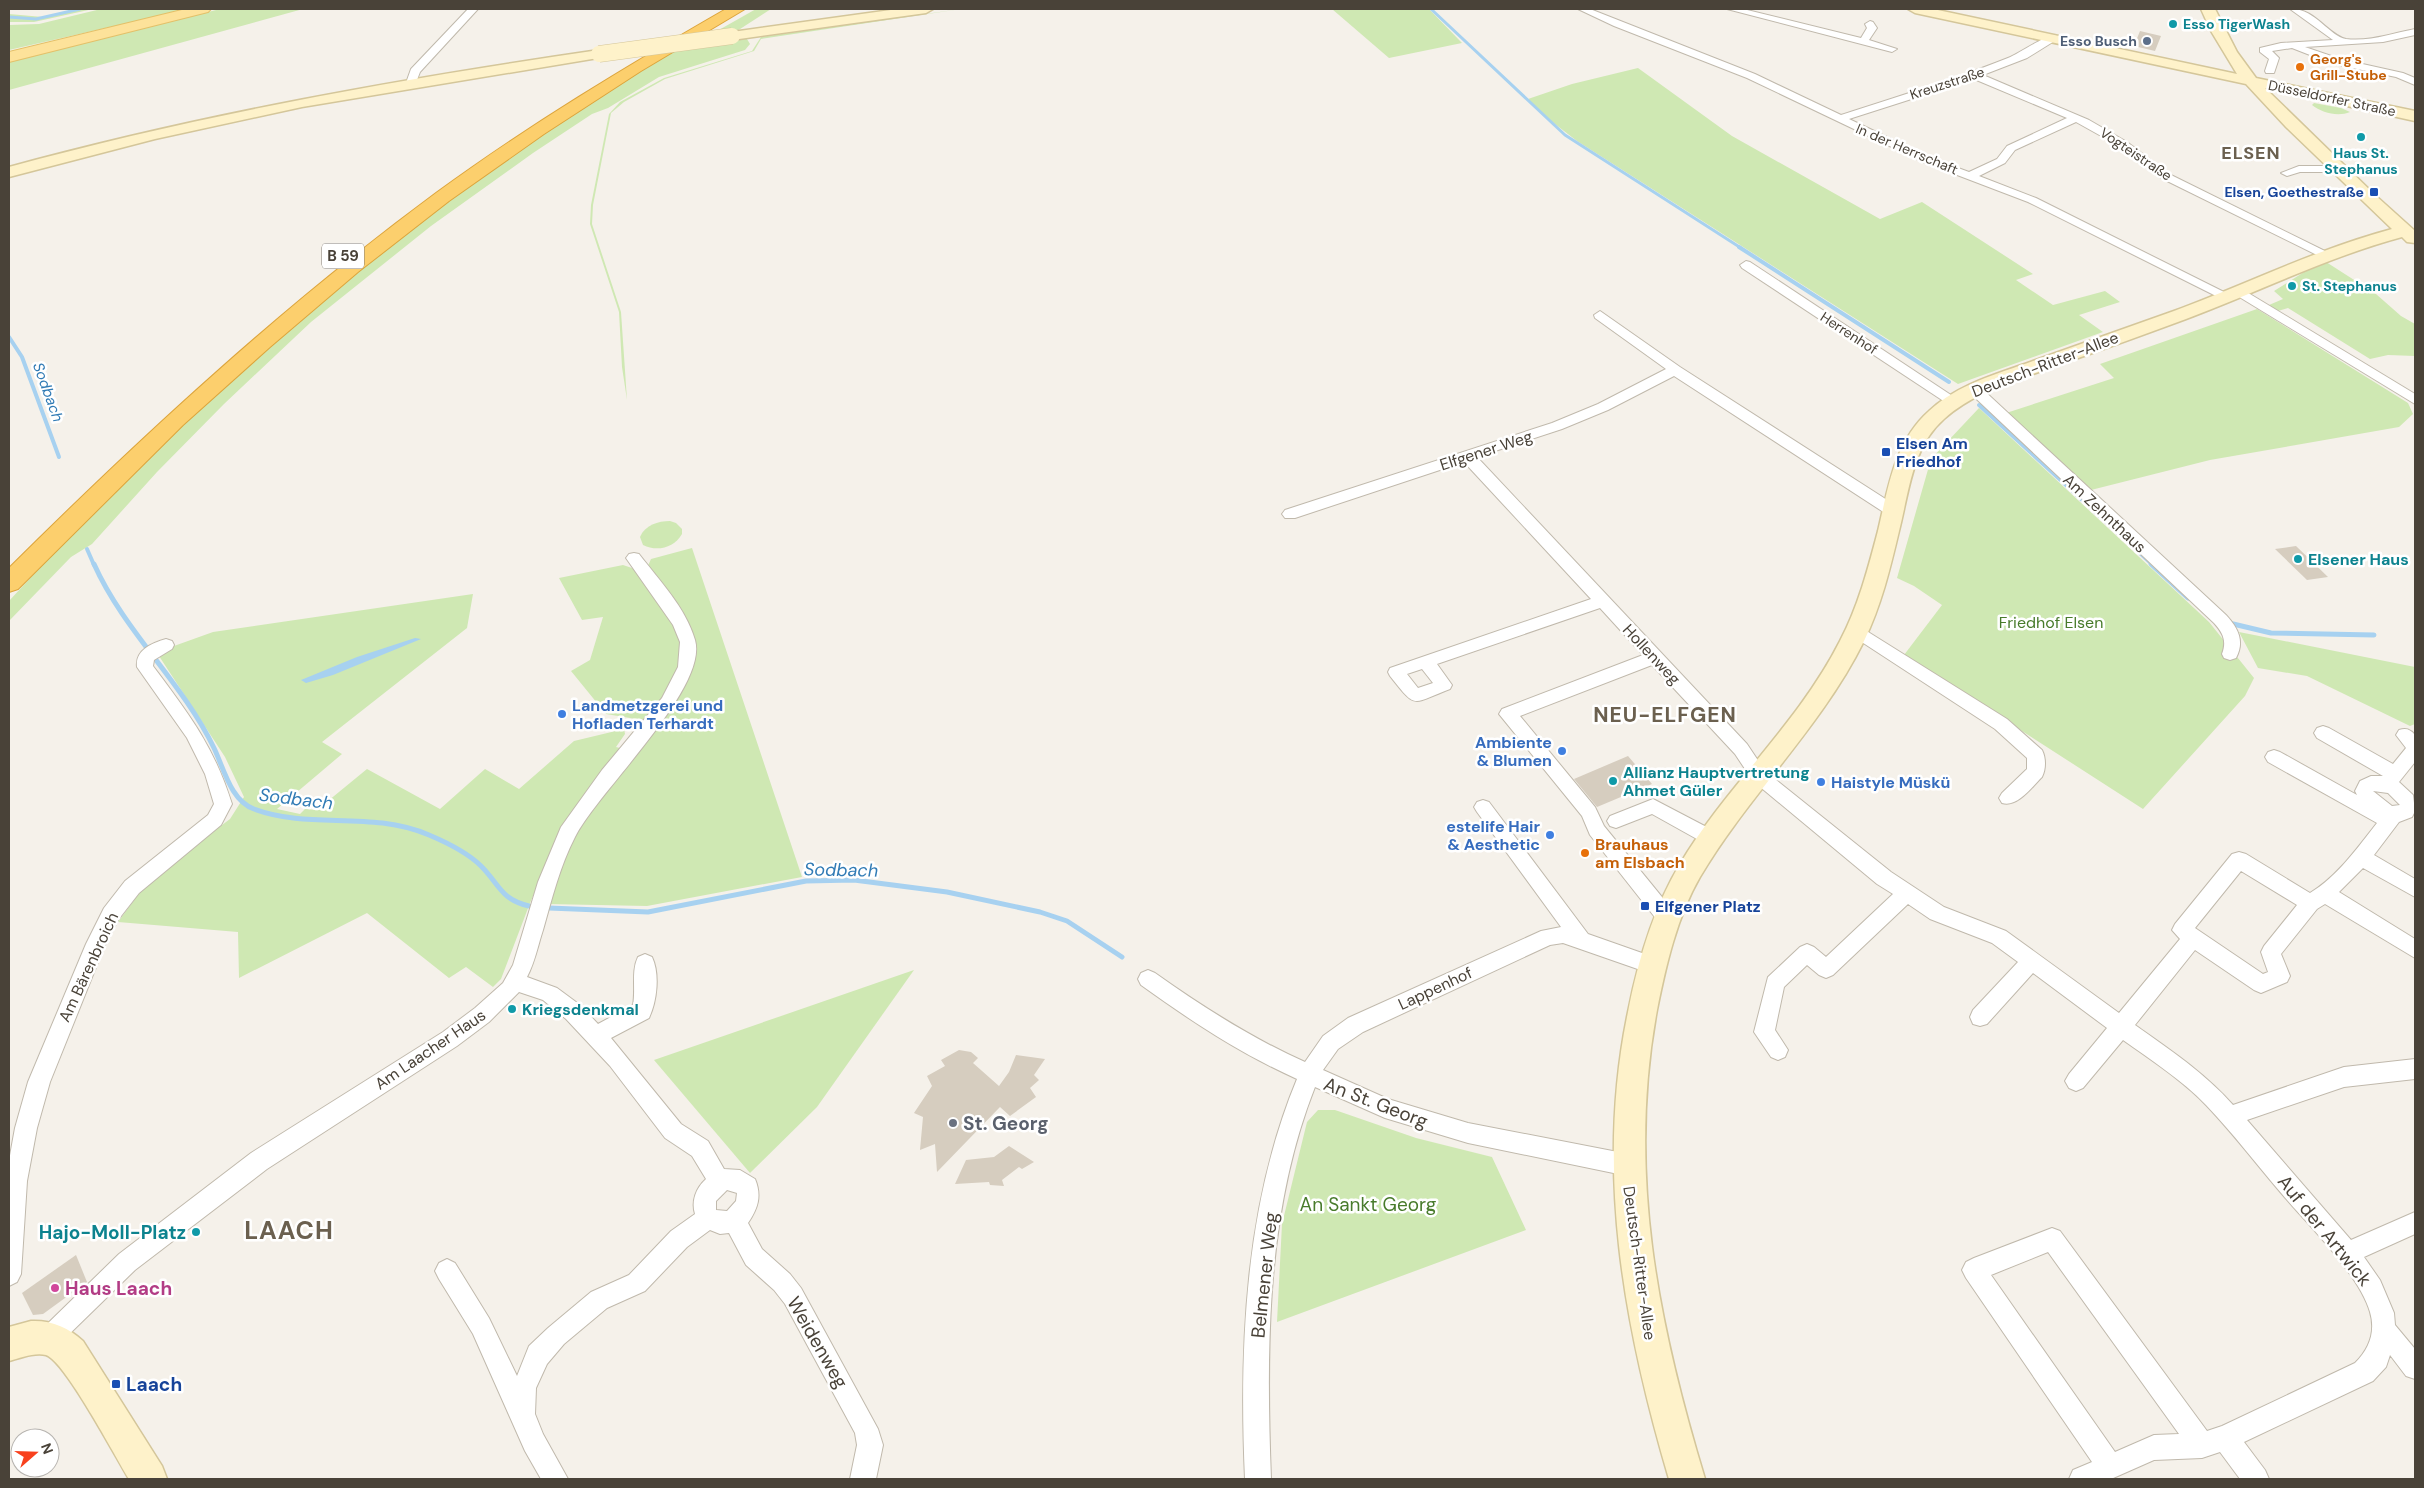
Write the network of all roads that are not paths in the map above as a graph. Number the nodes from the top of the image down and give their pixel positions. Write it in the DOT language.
graph roads {
  1 [pos="203,9"];
  2 [pos="473,9"];
  3 [pos="716,9"];
  4 [pos="737,9"];
  5 [pos="926,9"];
  6 [pos="1583,9"];
  7 [pos="1732,9"];
  8 [pos="1915,9"];
  9 [pos="2208,9"];
  10 [pos="2295,9"];
  11 [pos="1870,24"];
  12 [pos="2415,32"];
  13 [pos="2052,38"];
  14 [pos="1863,42"];
  15 [pos="2343,42"];
  16 [pos="57,45"];
  17 [pos="2292,46"];
  18 [pos="1892,49"];
  19 [pos="9,52"];
  20 [pos="9,57"];
  21 [pos="2270,71"];
  22 [pos="1974,75"];
  23 [pos="2249,80"];
  24 [pos="2415,82"];
  25 [pos="411,83"];
  26 [pos="2415,116"];
  27 [pos="2078,118"];
  28 [pos="1838,119"];
  29 [pos="2338,169"];
  30 [pos="9,172"];
  31 [pos="2287,173"];
  32 [pos="1970,176"];
  33 [pos="2412,234"];
  34 [pos="2364,242"];
  35 [pos="2415,249"];
  36 [pos="2328,256"];
  37 [pos="1746,265"];
  38 [pos="2234,294"];
  39 [pos="1600,315"];
  40 [pos="1675,370"];
  41 [pos="1974,389"];
  42 [pos="2415,400"];
  43 [pos="1953,401"];
  44 [pos="1467,456"];
  45 [pos="69,496"];
  46 [pos="1893,511"];
  47 [pos="1290,514"];
  48 [pos="634,558"];
  49 [pos="9,583"];
  50 [pos="1603,600"];
  51 [pos="1857,630"];
  52 [pos="2232,646"];
  53 [pos="156,650"];
  54 [pos="1655,657"];
  55 [pos="1426,662"];
  56 [pos="2323,733"];
  57 [pos="2412,744"];
  58 [pos="2274,757"];
  59 [pos="1759,776"];
  60 [pos="2391,779"];
  61 [pos="2008,798"];
  62 [pos="1483,807"];
  63 [pos="2402,813"];
  64 [pos="1616,821"];
  65 [pos="1711,838"];
  66 [pos="2361,857"];
  67 [pos="2415,889"];
  68 [pos="1906,894"];
  69 [pos="2317,898"];
  70 [pos="1668,919"];
  71 [pos="2193,938"];
  72 [pos="1581,940"];
  73 [pos="2415,949"];
  74 [pos="2031,961"];
  75 [pos="645,962"];
  76 [pos="1652,965"];
  77 [pos="1148,979"];
  78 [pos="515,981"];
  79 [pos="1980,1017"];
  80 [pos="2120,1026"];
  81 [pos="596,1035"];
  82 [pos="1778,1050"];
  83 [pos="2415,1069"];
  84 [pos="1310,1076"];
  85 [pos="2076,1081"];
  86 [pos="2230,1116"];
  87 [pos="1628,1165"];
  88 [pos="719,1182"];
  89 [pos="708,1218"];
  90 [pos="734,1220"];
  91 [pos="2415,1223"];
  92 [pos="2347,1253"];
  93 [pos="448,1271"];
  94 [pos="9,1274"];
  95 [pos="2384,1330"];
  96 [pos="49,1338"];
  97 [pos="9,1344"];
  98 [pos="2415,1367"];
  99 [pos="523,1414"];
  100 [pos="2213,1442"];
  101 [pos="2110,1466"];
  102 [pos="150,1479"];
  103 [pos="555,1479"];
  104 [pos="864,1479"];
  105 [pos="1258,1479"];
  106 [pos="1687,1479"];
  107 [pos="2082,1479"];
  108 [pos="2256,1479"];
  1 -- 16 [label="main road"];
  2 -- 25 [label="street"];
  3 -- 45 [label="highway, B 59"];
  4 -- 49 [label="highway, B 59"];
  5 -- 25 [label="street, bridge"];
  6 -- 28 [label="street, In der Herrschaft"];
  7 -- 14 [label="street"];
  8 -- 13 [label="street, Düsseldorfer Straße"];
  9 -- 23 [label="street"];
  10 -- 15 [label="street"];
  11 -- 14 [label="street"];
  12 -- 15 [label="street"];
  13 -- 22 [label="street, Kreuzstraße"];
  13 -- 23 [label="street, Düsseldorfer Straße"];
  14 -- 18 [label="street"];
  15 -- 17 [label="street"];
  16 -- 19 [label="main road"];
  16 -- 20 [label="main road"];
  17 -- 21 [label="street"];
  17 -- 24 [label="street"];
  22 -- 27 [label="street, Vogteistraße"];
  22 -- 28 [label="street, Kreuzstraße"];
  23 -- 26 [label="street, Düsseldorfer Straße"];
  23 -- 29 [label="street"];
  25 -- 30 [label="street"];
  27 -- 32 [label="street"];
  27 -- 36 [label="street, Vogteistraße"];
  28 -- 32 [label="street, In der Herrschaft"];
  29 -- 31 [label="street"];
  29 -- 33 [label="street"];
  32 -- 38 [label="street, In der Herrschaft"];
  33 -- 34 [label="street, Deutsch-Ritter-Allee"];
  34 -- 35 [label="street, Deutsch-Ritter-Allee"];
  34 -- 36 [label="street, Deutsch-Ritter-Allee"];
  36 -- 38 [label="street, Deutsch-Ritter-Allee"];
  37 -- 43 [label="street, Herrenhof"];
  38 -- 41 [label="street, Deutsch-Ritter-Allee"];
  38 -- 42 [label="street"];
  39 -- 40 [label="street"];
  40 -- 44 [label="street, Elfgener Weg"];
  40 -- 46 [label="street"];
  41 -- 43 [label="street, Deutsch-Ritter-Allee"];
  41 -- 52 [label="street, Am Zehnthaus"];
  43 -- 46 [label="street, Deutsch-Ritter-Allee"];
  44 -- 47 [label="street, Elfgener Weg"];
  44 -- 50 [label="street, Hollenweg"];
  46 -- 51 [label="street, Deutsch-Ritter-Allee"];
  48 -- 78 [label="street, Am Laacher Haus"];
  50 -- 54 [label="street, Hollenweg"];
  50 -- 55 [label="street"];
  51 -- 59 [label="street, Deutsch-Ritter-Allee"];
  51 -- 61 [label="street"];
  53 -- 94 [label="street, Am Bärenbroich"];
  54 -- 59 [label="street, Hollenweg"];
  54 -- 70 [label="street"];
  56 -- 60 [label="street"];
  57 -- 60 [label="street"];
  58 -- 63 [label="street"];
  59 -- 65 [label="street, Deutsch-Ritter-Allee"];
  59 -- 68 [label="street, Auf der Artwick"];
  60 -- 63 [label="street"];
  60 -- 63 [label="street"];
  62 -- 72 [label="street"];
  63 -- 66 [label="street"];
  64 -- 65 [label="street"];
  65 -- 70 [label="street, Deutsch-Ritter-Allee"];
  66 -- 67 [label="street"];
  66 -- 69 [label="street"];
  68 -- 74 [label="street, Auf der Artwick"];
  68 -- 82 [label="street"];
  69 -- 71 [label="street"];
  69 -- 71 [label="street"];
  69 -- 73 [label="street"];
  70 -- 76 [label="street, Deutsch-Ritter-Allee"];
  71 -- 80 [label="street"];
  72 -- 76 [label="street, Lappenhof"];
  72 -- 84 [label="street, Lappenhof"];
  74 -- 79 [label="street"];
  74 -- 80 [label="street, Auf der Artwick"];
  75 -- 81 [label="street"];
  76 -- 87 [label="street, Deutsch-Ritter-Allee"];
  77 -- 84 [label="street, An St. Georg"];
  78 -- 81 [label="street"];
  78 -- 96 [label="street, Am Laacher Haus"];
  80 -- 85 [label="street"];
  80 -- 86 [label="street, Auf der Artwick"];
  81 -- 88 [label="street"];
  83 -- 86 [label="street"];
  84 -- 87 [label="street, An St. Georg"];
  84 -- 105 [label="street, Belmener Weg"];
  86 -- 92 [label="street, Auf der Artwick"];
  87 -- 106 [label="street, Deutsch-Ritter-Allee"];
  88 -- 89 [label="street"];
  88 -- 90 [label="street"];
  89 -- 90 [label="street"];
  89 -- 99 [label="street"];
  90 -- 104 [label="street, Weidenweg"];
  91 -- 92 [label="street"];
  92 -- 95 [label="street, Auf der Artwick"];
  93 -- 99 [label="street"];
  95 -- 98 [label="street"];
  95 -- 100 [label="street, Auf der Artwick"];
  96 -- 97 [label="street"];
  96 -- 102 [label="street"];
  99 -- 103 [label="street"];
  100 -- 101 [label="street, Auf der Artwick"];
  100 -- 101 [label="street"];
  100 -- 108 [label="street"];
  101 -- 107 [label="street, Auf der Artwick"];
}
